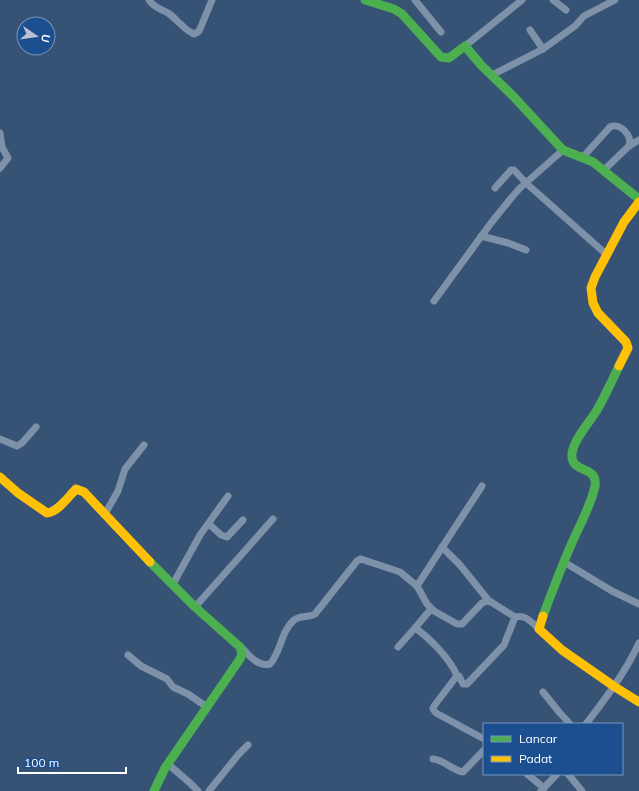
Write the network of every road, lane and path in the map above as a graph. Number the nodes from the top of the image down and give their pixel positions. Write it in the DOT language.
graph roads {
  1 [pos="149,0"];
  2 [pos="212,0"];
  3 [pos="415,0"];
  4 [pos="522,0"];
  5 [pos="615,0"];
  6 [pos="370,1"];
  7 [pos="556,1"];
  8 [pos="566,10"];
  9 [pos="530,30"];
  10 [pos="441,32"];
  11 [pos="465,46"];
  12 [pos="543,49"];
  13 [pos="492,75"];
  14 [pos="0,133"];
  15 [pos="639,140"];
  16 [pos="629,146"];
  17 [pos="563,150"];
  18 [pos="582,158"];
  19 [pos="0,168"];
  20 [pos="604,170"];
  21 [pos="526,183"];
  22 [pos="494,188"];
  23 [pos="639,199"];
  24 [pos="639,202"];
  25 [pos="481,236"];
  26 [pos="526,250"];
  27 [pos="606,254"];
  28 [pos="434,301"];
  29 [pos="36,427"];
  30 [pos="0,439"];
  31 [pos="144,445"];
  32 [pos="0,477"];
  33 [pos="482,486"];
  34 [pos="228,496"];
  35 [pos="105,514"];
  36 [pos="273,519"];
  37 [pos="243,520"];
  38 [pos="209,524"];
  39 [pos="442,547"];
  40 [pos="564,562"];
  41 [pos="173,584"];
  42 [pos="417,586"];
  43 [pos="489,601"];
  44 [pos="639,604"];
  45 [pos="195,607"];
  46 [pos="432,609"];
  47 [pos="515,617"];
  48 [pos="415,628"];
  49 [pos="540,629"];
  50 [pos="639,643"];
  51 [pos="240,647"];
  52 [pos="398,647"];
  53 [pos="128,655"];
  54 [pos="457,676"];
  55 [pos="615,687"];
  56 [pos="543,692"];
  57 [pos="639,702"];
  58 [pos="206,707"];
  59 [pos="569,723"];
  60 [pos="587,723"];
  61 [pos="483,739"];
  62 [pos="248,745"];
  63 [pos="483,751"];
  64 [pos="433,759"];
  65 [pos="168,764"];
  66 [pos="528,775"];
  67 [pos="556,775"];
  68 [pos="569,775"];
  69 [pos="542,789"];
  70 [pos="154,791"];
  71 [pos="198,791"];
  72 [pos="209,791"];
  73 [pos="582,791"];
  1 -- 2 [label="street"];
  3 -- 10 [label="street"];
  4 -- 11 [label="street"];
  5 -- 12 [label="street"];
  6 -- 11 [label="street"];
  7 -- 8 [label="street"];
  9 -- 12 [label="street"];
  11 -- 13 [label="street"];
  12 -- 13 [label="street"];
  13 -- 17 [label="street"];
  14 -- 19 [label="street"];
  15 -- 16 [label="street"];
  16 -- 18 [label="street"];
  16 -- 20 [label="street"];
  17 -- 18 [label="street"];
  17 -- 21 [label="street"];
  18 -- 20 [label="street"];
  20 -- 23 [label="street"];
  21 -- 22 [label="street"];
  21 -- 25 [label="street"];
  21 -- 27 [label="street"];
  24 -- 27 [label="street"];
  25 -- 26 [label="street"];
  25 -- 28 [label="street"];
  27 -- 40 [label="street"];
  29 -- 30 [label="street"];
  31 -- 35 [label="street"];
  32 -- 35 [label="street"];
  33 -- 39 [label="street"];
  34 -- 38 [label="street"];
  35 -- 41 [label="street"];
  36 -- 45 [label="street"];
  37 -- 38 [label="street"];
  38 -- 41 [label="street"];
  39 -- 42 [label="street"];
  39 -- 43 [label="street"];
  40 -- 44 [label="street"];
  40 -- 49 [label="street"];
  41 -- 45 [label="street"];
  42 -- 46 [label="street"];
  42 -- 51 [label="street"];
  43 -- 46 [label="street"];
  43 -- 47 [label="street"];
  45 -- 51 [label="street"];
  46 -- 48 [label="street"];
  47 -- 49 [label="street"];
  47 -- 54 [label="street"];
  48 -- 52 [label="street"];
  48 -- 54 [label="street"];
  49 -- 55 [label="street"];
  50 -- 55 [label="street"];
  51 -- 58 [label="street"];
  53 -- 58 [label="street"];
  54 -- 61 [label="street"];
  55 -- 57 [label="street"];
  55 -- 60 [label="street"];
  56 -- 59 [label="street"];
  58 -- 65 [label="street"];
  62 -- 72 [label="street"];
  63 -- 64 [label="street"];
  65 -- 70 [label="street"];
  65 -- 71 [label="street"];
  66 -- 69 [label="street"];
  67 -- 69 [label="street"];
  68 -- 73 [label="street"];
}
